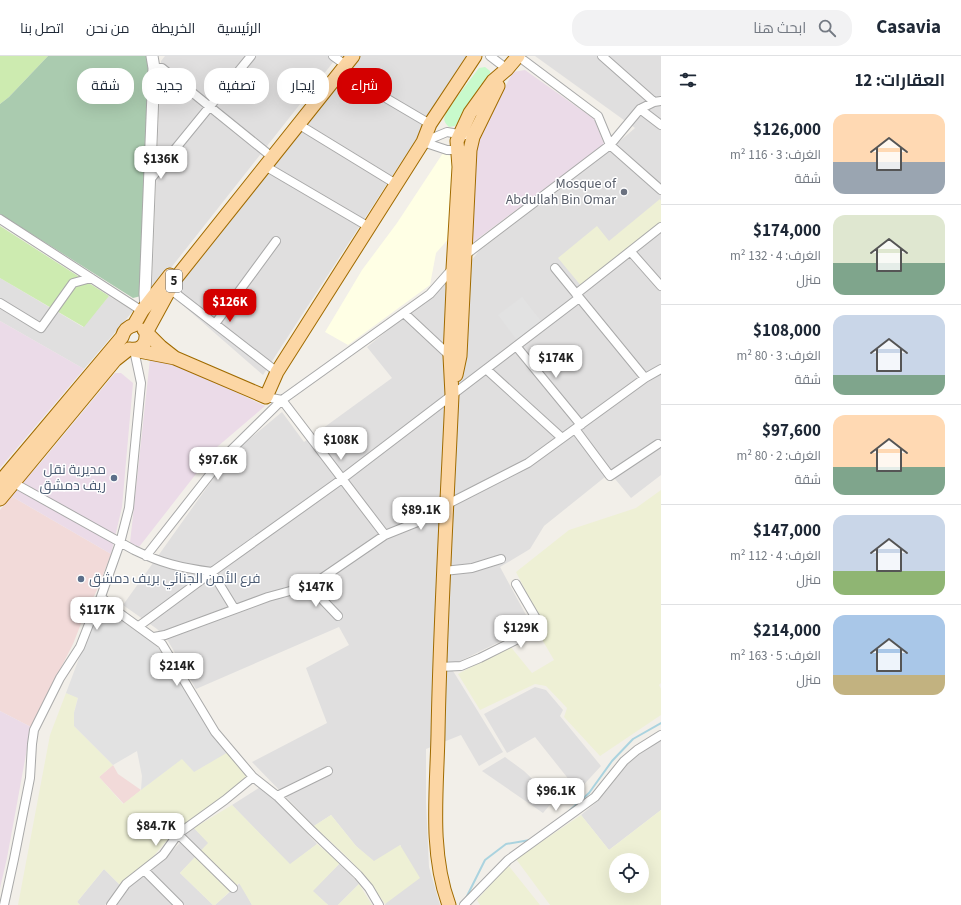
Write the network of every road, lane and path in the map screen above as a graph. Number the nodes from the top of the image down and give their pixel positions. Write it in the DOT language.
graph roads {
  1 [pos="250,56"];
  2 [pos="353,56"];
  3 [pos="475,56"];
  4 [pos="490,56"];
  5 [pos="518,56"];
  6 [pos="608,58"];
  7 [pos="155,61"];
  8 [pos="339,61"];
  9 [pos="507,69"];
  10 [pos="657,102"];
  11 [pos="210,106"];
  12 [pos="640,109"];
  13 [pos="298,124"];
  14 [pos="430,124"];
  15 [pos="661,124"];
  16 [pos="460,134"];
  17 [pos="473,137"];
  18 [pos="423,142"];
  19 [pos="610,145"];
  20 [pos="456,150"];
  21 [pos="470,150"];
  22 [pos="268,159"];
  23 [pos="149,181"];
  24 [pos="396,184"];
  25 [pos="661,190"];
  26 [pos="0,219"];
  27 [pos="369,227"];
  28 [pos="661,227"];
  29 [pos="276,241"];
  30 [pos="631,252"];
  31 [pos="466,254"];
  32 [pos="555,268"];
  33 [pos="452,269"];
  34 [pos="91,278"];
  35 [pos="661,286"];
  36 [pos="170,288"];
  37 [pos="578,296"];
  38 [pos="0,303"];
  39 [pos="144,309"];
  40 [pos="404,313"];
  41 [pos="215,324"];
  42 [pos="134,325"];
  43 [pos="146,333"];
  44 [pos="122,337"];
  45 [pos="516,346"];
  46 [pos="131,349"];
  47 [pos="450,356"];
  48 [pos="175,358"];
  49 [pos="486,369"];
  50 [pos="661,369"];
  51 [pos="277,372"];
  52 [pos="645,378"];
  53 [pos="452,395"];
  54 [pos="266,397"];
  55 [pos="282,400"];
  56 [pos="578,427"];
  57 [pos="562,438"];
  58 [pos="658,444"];
  59 [pos="342,479"];
  60 [pos="0,482"];
  61 [pos="14,483"];
  62 [pos="0,499"];
  63 [pos="448,504"];
  64 [pos="385,535"];
  65 [pos="120,543"];
  66 [pos="146,556"];
  67 [pos="500,559"];
  68 [pos="444,571"];
  69 [pos="212,572"];
  70 [pos="516,584"];
  71 [pos="312,586"];
  72 [pos="101,597"];
  73 [pos="234,608"];
  74 [pos="338,616"];
  75 [pos="139,626"];
  76 [pos="154,637"];
  77 [pos="440,667"];
  78 [pos="661,735"];
  79 [pos="328,771"];
  80 [pos="253,777"];
  81 [pos="277,796"];
  82 [pos="178,834"];
  83 [pos="144,870"];
  84 [pos="233,888"];
  85 [pos="4,905"];
  86 [pos="111,905"];
  87 [pos="179,905"];
  88 [pos="379,905"];
  89 [pos="449,905"];
  90 [pos="464,905"];
  1 -- 11 [label="street"];
  2 -- 8 [label="main road, 5"];
  3 -- 14 [label="main road"];
  4 -- 9 [label="street"];
  5 -- 9 [label="main road"];
  5 -- 19 [label="street"];
  6 -- 10 [label="street"];
  7 -- 11 [label="street"];
  7 -- 23 [label="street"];
  8 -- 13 [label="main road, 5"];
  8 -- 14 [label="street"];
  8 -- 22 [label="main road, 5"];
  9 -- 16 [label="main road"];
  9 -- 17 [label="main road"];
  10 -- 12 [label="street"];
  11 -- 22 [label="street"];
  11 -- 23 [label="street"];
  12 -- 15 [label="street"];
  12 -- 19 [label="street"];
  13 -- 22 [label="main road, 5"];
  13 -- 24 [label="street"];
  14 -- 18 [label="main road"];
  16 -- 17 [label="street"];
  16 -- 18 [label="street"];
  16 -- 20 [label="main road"];
  17 -- 21 [label="main road"];
  18 -- 20 [label="street"];
  18 -- 24 [label="main road"];
  19 -- 25 [label="street"];
  19 -- 31 [label="street"];
  20 -- 21 [label="street"];
  20 -- 33 [label="main road"];
  21 -- 31 [label="main road"];
  22 -- 27 [label="street"];
  22 -- 36 [label="main road, 5"];
  22 -- 39 [label="main road, 5"];
  23 -- 39 [label="street"];
  24 -- 27 [label="main road"];
  26 -- 34 [label="street"];
  27 -- 51 [label="main road"];
  28 -- 30 [label="street"];
  29 -- 41 [label="street"];
  30 -- 35 [label="street"];
  30 -- 37 [label="street"];
  31 -- 33 [label="street"];
  31 -- 53 [label="main road"];
  32 -- 37 [label="street"];
  33 -- 40 [label="street"];
  33 -- 47 [label="main road"];
  34 -- 38 [label="street"];
  34 -- 39 [label="street"];
  36 -- 41 [label="street"];
  36 -- 43 [label="main road, 5"];
  37 -- 45 [label="street"];
  37 -- 52 [label="street"];
  39 -- 42 [label="main road, 5"];
  40 -- 47 [label="street"];
  40 -- 55 [label="street"];
  41 -- 51 [label="street"];
  42 -- 43 [label="main road"];
  42 -- 44 [label="main road, 5"];
  43 -- 46 [label="main road, 5"];
  43 -- 48 [label="main road"];
  44 -- 46 [label="main road"];
  44 -- 60 [label="main road, 5"];
  45 -- 49 [label="street"];
  45 -- 56 [label="street"];
  46 -- 48 [label="main road"];
  46 -- 61 [label="main road, 5"];
  46 -- 65 [label="street"];
  47 -- 53 [label="main road"];
  48 -- 54 [label="main road"];
  49 -- 53 [label="street"];
  49 -- 57 [label="street"];
  50 -- 52 [label="street"];
  51 -- 54 [label="main road"];
  52 -- 56 [label="street"];
  53 -- 59 [label="street"];
  53 -- 63 [label="main road"];
  54 -- 55 [label="street"];
  55 -- 59 [label="street"];
  55 -- 66 [label="street"];
  56 -- 57 [label="street"];
  56 -- 58 [label="street"];
  57 -- 63 [label="street"];
  59 -- 64 [label="street"];
  59 -- 69 [label="street"];
  61 -- 62 [label="main road, 5"];
  61 -- 65 [label="street"];
  63 -- 64 [label="street"];
  63 -- 68 [label="main road"];
  64 -- 71 [label="street"];
  65 -- 66 [label="street"];
  65 -- 72 [label="street"];
  66 -- 69 [label="street"];
  67 -- 68 [label="street"];
  68 -- 77 [label="main road"];
  69 -- 73 [label="street"];
  69 -- 75 [label="street"];
  70 -- 77 [label="street"];
  71 -- 73 [label="street"];
  71 -- 74 [label="street"];
  72 -- 75 [label="street"];
  72 -- 85 [label="street"];
  73 -- 76 [label="street"];
  75 -- 76 [label="street"];
  76 -- 80 [label="street"];
  77 -- 89 [label="main road"];
  78 -- 90 [label="street"];
  79 -- 81 [label="street"];
  80 -- 81 [label="street"];
  80 -- 82 [label="street"];
  81 -- 88 [label="street"];
  82 -- 83 [label="street"];
  82 -- 84 [label="street"];
  83 -- 86 [label="street"];
  83 -- 87 [label="street"];
}
